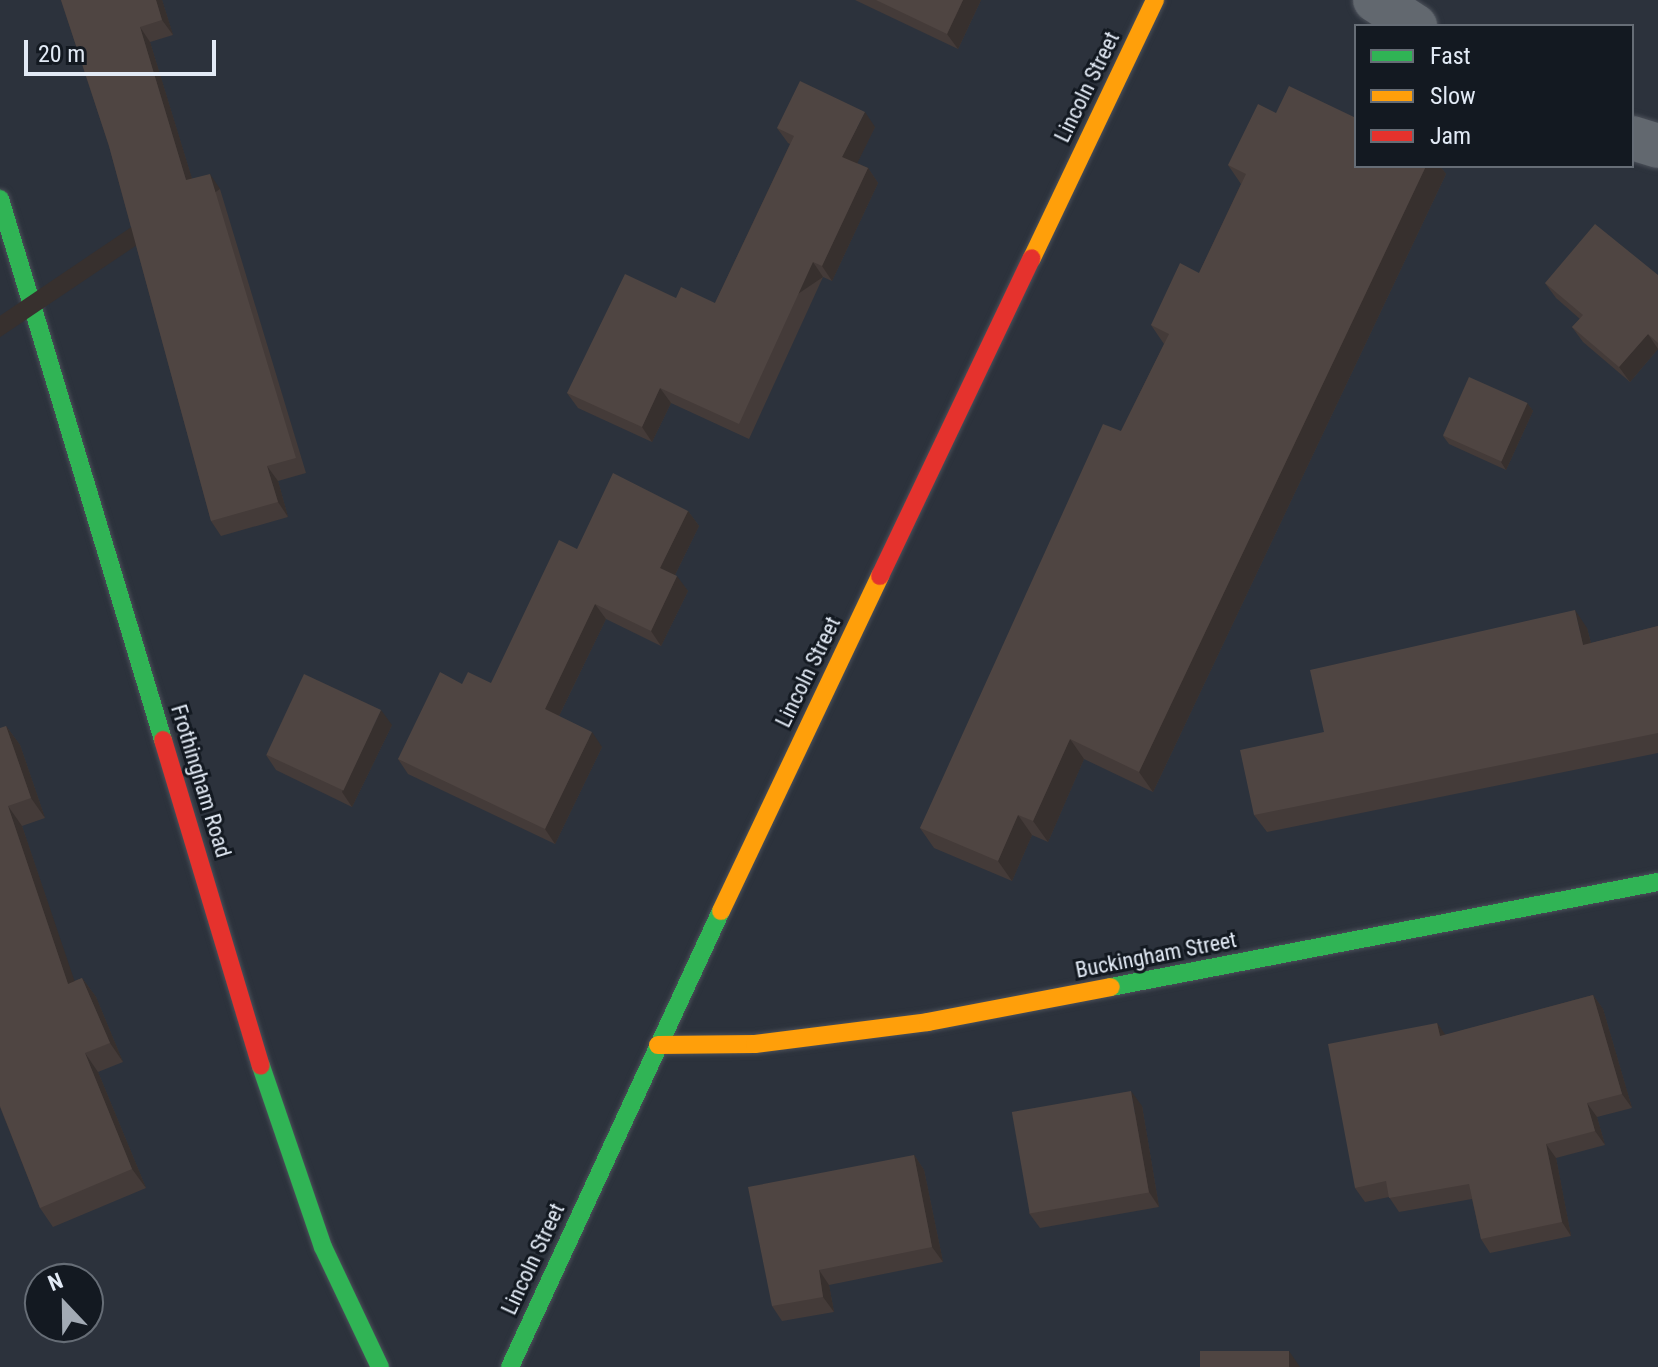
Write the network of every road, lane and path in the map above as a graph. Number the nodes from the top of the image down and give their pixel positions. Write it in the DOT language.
graph roads {
  1 [pos="1155,0"];
  2 [pos="1375,0"];
  3 [pos="1412,24"];
  4 [pos="1634,139"];
  5 [pos="1658,146"];
  6 [pos="0,199"];
  7 [pos="1658,882"];
  8 [pos="658,1045"];
  9 [pos="380,1367"];
  10 [pos="510,1367"];
  1 -- 8 [label="street, Lincoln Street"];
  2 -- 3 [label="street"];
  4 -- 5 [label="street"];
  6 -- 9 [label="street, Frothingham Road"];
  7 -- 8 [label="street, Buckingham Street"];
  8 -- 10 [label="street, Lincoln Street"];
}
